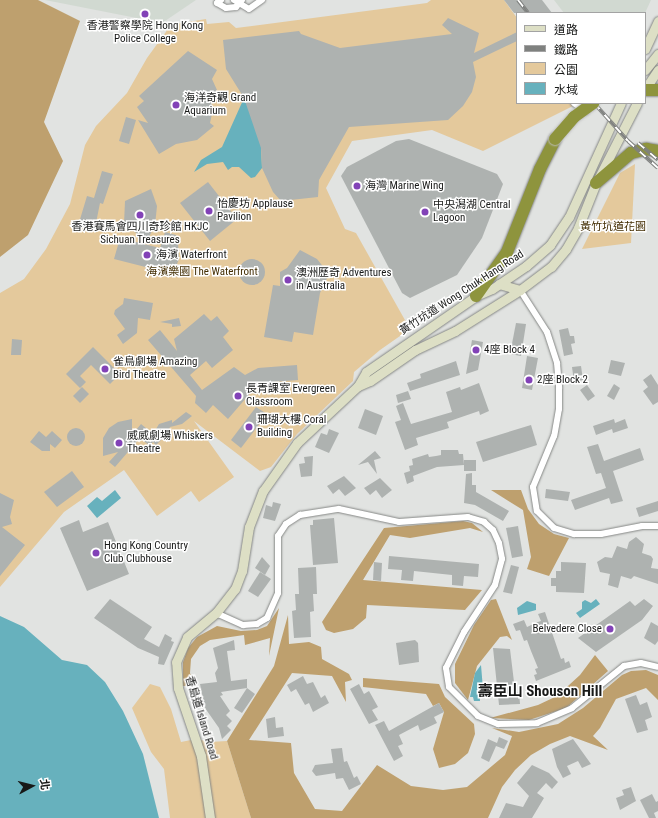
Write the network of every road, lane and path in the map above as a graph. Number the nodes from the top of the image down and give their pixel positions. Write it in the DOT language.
graph roads {
  1 [pos="221,0"];
  2 [pos="262,0"];
  3 [pos="238,1"];
  4 [pos="658,21"];
  5 [pos="646,47"];
  6 [pos="658,54"];
  7 [pos="646,69"];
  8 [pos="658,70"];
  9 [pos="646,88"];
  10 [pos="646,89"];
  11 [pos="658,90"];
  12 [pos="575,104"];
  13 [pos="592,104"];
  14 [pos="598,104"];
  15 [pos="621,104"];
  16 [pos="636,104"];
  17 [pos="658,151"];
  18 [pos="596,183"];
  19 [pos="526,266"];
  20 [pos="500,284"];
  21 [pos="520,290"];
  22 [pos="476,296"];
  23 [pos="444,318"];
  24 [pos="455,331"];
  25 [pos="358,386"];
  26 [pos="658,526"];
  27 [pos="214,615"];
  28 [pos="658,667"];
  29 [pos="210,818"];
  1 -- 3 [label="street"];
  2 -- 3 [label="street"];
  4 -- 5 [label="main road"];
  6 -- 7 [label="main road"];
  8 -- 9 [label="main road"];
  10 -- 11 [label="highway"];
  12 -- 14 [label="street"];
  13 -- 22 [label="highway, bridge"];
  15 -- 19 [label="main road, 黃竹坑道 Wong Chuk Hang Road"];
  16 -- 18 [label="main road, 黃竹坑道 Wong Chuk Hang Road"];
  17 -- 18 [label="highway"];
  18 -- 21 [label="main road, 黃竹坑道 Wong Chuk Hang Road"];
  19 -- 20 [label="main road, 黃竹坑道 Wong Chuk Hang Road"];
  19 -- 21 [label="main road"];
  20 -- 21 [label="main road"];
  20 -- 22 [label="main road, 黃竹坑道 Wong Chuk Hang Road"];
  21 -- 24 [label="main road, 黃竹坑道 Wong Chuk Hang Road"];
  21 -- 26 [label="street"];
  22 -- 23 [label="main road, 黃竹坑道 Wong Chuk Hang Road"];
  23 -- 24 [label="main road"];
  23 -- 25 [label="main road, 黃竹坑道 Wong Chuk Hang Road"];
  24 -- 25 [label="main road, 黃竹坑道 Wong Chuk Hang Road"];
  25 -- 27 [label="main road, 黃竹坑道 Wong Chuk Hang Road"];
  27 -- 28 [label="street"];
  27 -- 29 [label="main road, 香島道 Island Road"];
}
